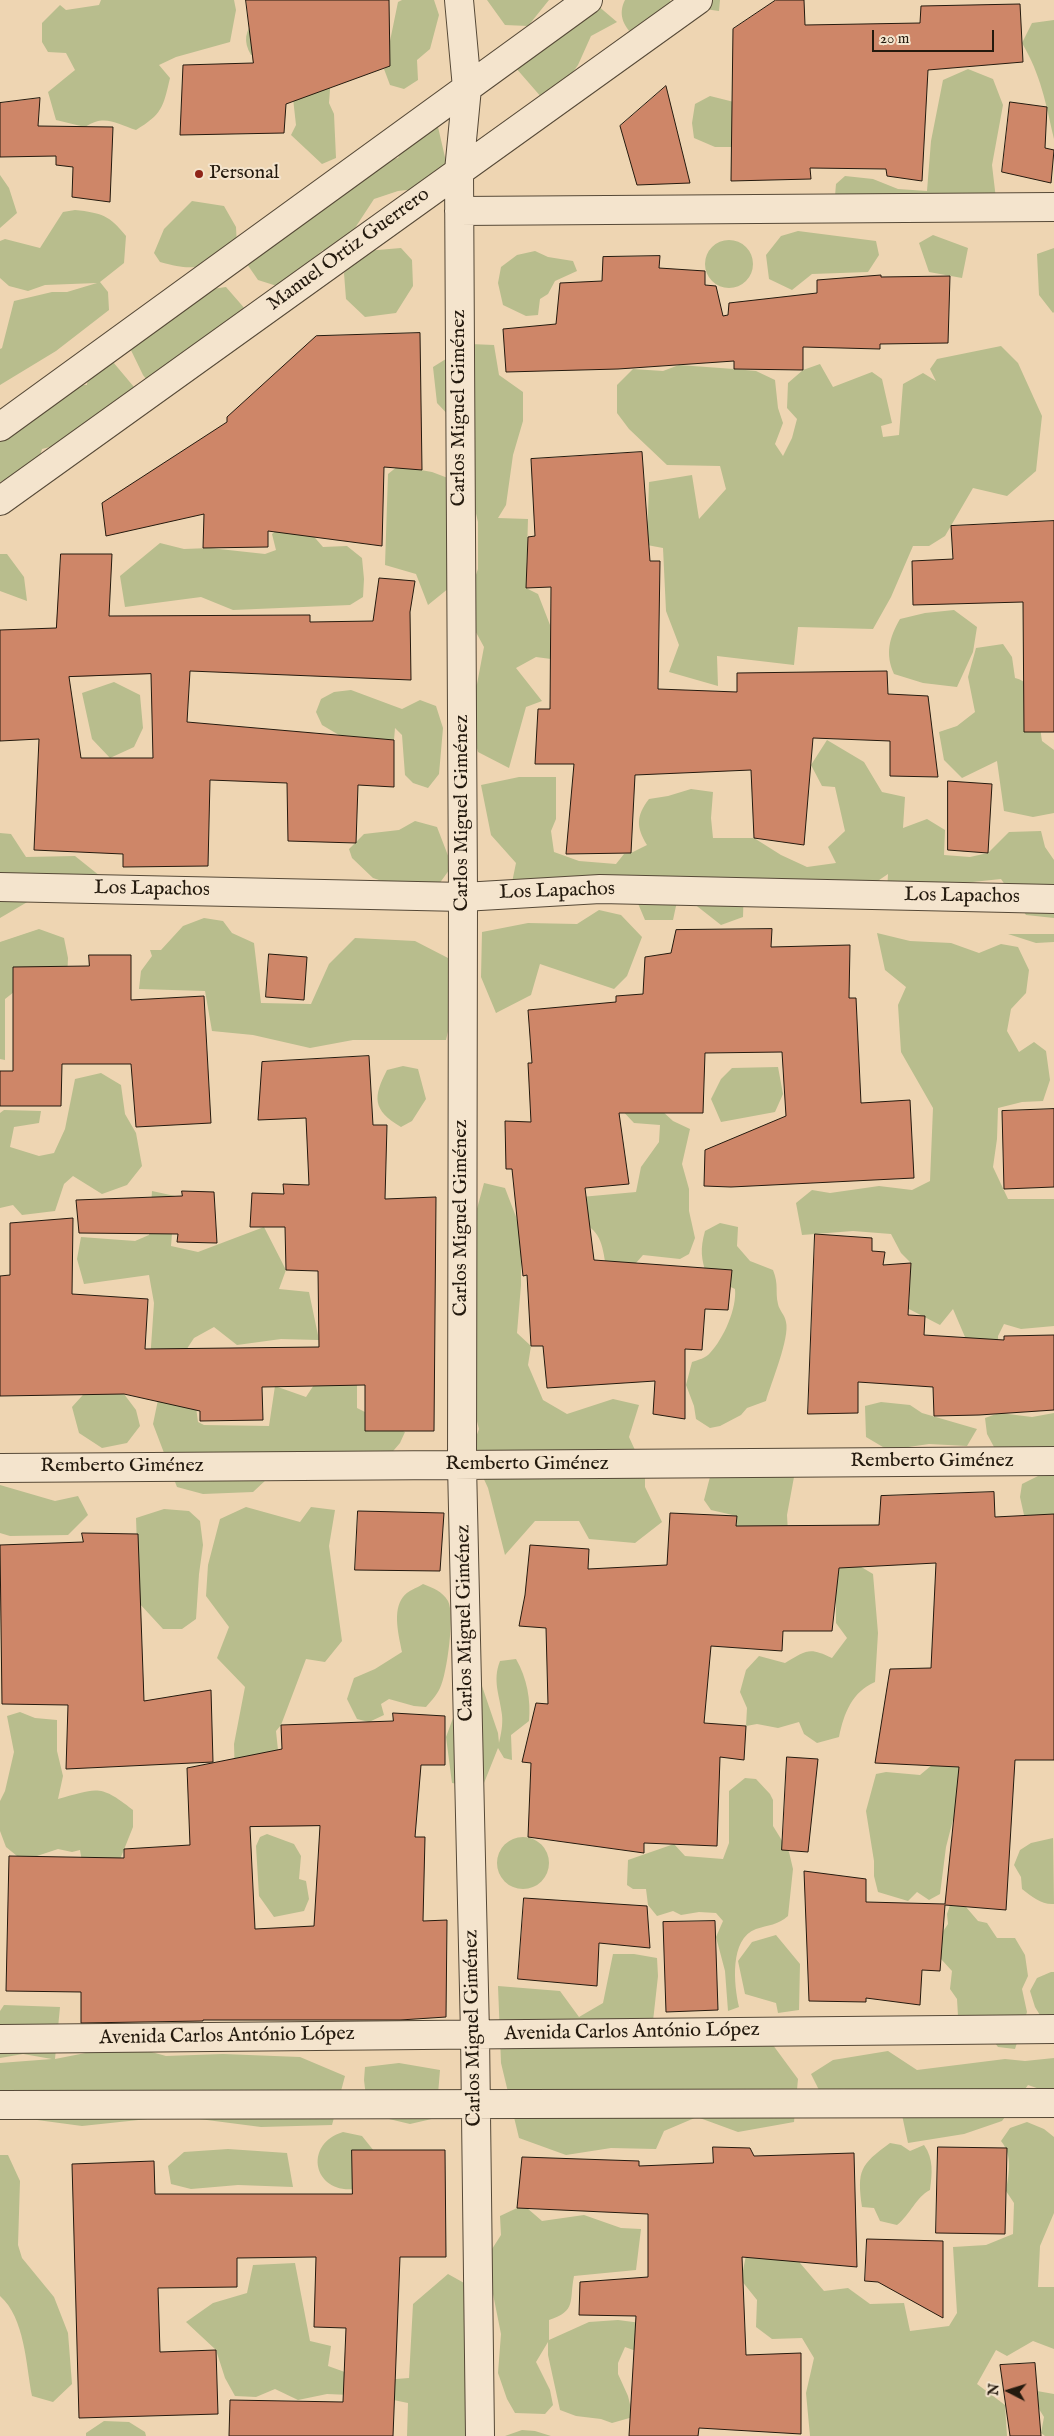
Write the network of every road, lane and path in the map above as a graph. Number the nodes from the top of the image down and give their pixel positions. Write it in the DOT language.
graph roads {
  1 [pos="460,0"];
  2 [pos="588,0"];
  3 [pos="698,0"];
  4 [pos="467,88"];
  5 [pos="459,171"];
  6 [pos="1054,207"];
  7 [pos="459,211"];
  8 [pos="0,427"];
  9 [pos="0,501"];
  10 [pos="0,887"];
  11 [pos="463,896"];
  12 [pos="1054,899"];
  13 [pos="1054,1461"];
  14 [pos="462,1465"];
  15 [pos="0,1468"];
  16 [pos="1054,2029"];
  17 [pos="476,2034"];
  18 [pos="0,2039"];
  19 [pos="1054,2103"];
  20 [pos="476,2104"];
  21 [pos="0,2105"];
  22 [pos="480,2436"];
  1 -- 4 [label="street, Carlos Miguel Giménez"];
  2 -- 4 [label="street"];
  3 -- 5 [label="street, Manuel Ortiz Guerrero"];
  4 -- 5 [label="street, Carlos Miguel Giménez"];
  4 -- 8 [label="street"];
  5 -- 7 [label="street, Carlos Miguel Giménez"];
  5 -- 9 [label="street, Manuel Ortiz Guerrero"];
  6 -- 7 [label="street"];
  7 -- 11 [label="street, Carlos Miguel Giménez"];
  10 -- 11 [label="street, Los Lapachos"];
  11 -- 12 [label="street, Los Lapachos"];
  11 -- 14 [label="street, Carlos Miguel Giménez"];
  13 -- 14 [label="street, Remberto Giménez"];
  14 -- 15 [label="street, Remberto Giménez"];
  14 -- 17 [label="street, Carlos Miguel Giménez"];
  16 -- 17 [label="street, Avenida Carlos António López"];
  17 -- 18 [label="street, Avenida Carlos António López"];
  17 -- 20 [label="street, Carlos Miguel Giménez"];
  19 -- 20 [label="street"];
  20 -- 21 [label="street"];
  20 -- 22 [label="street, Carlos Miguel Giménez"];
}
